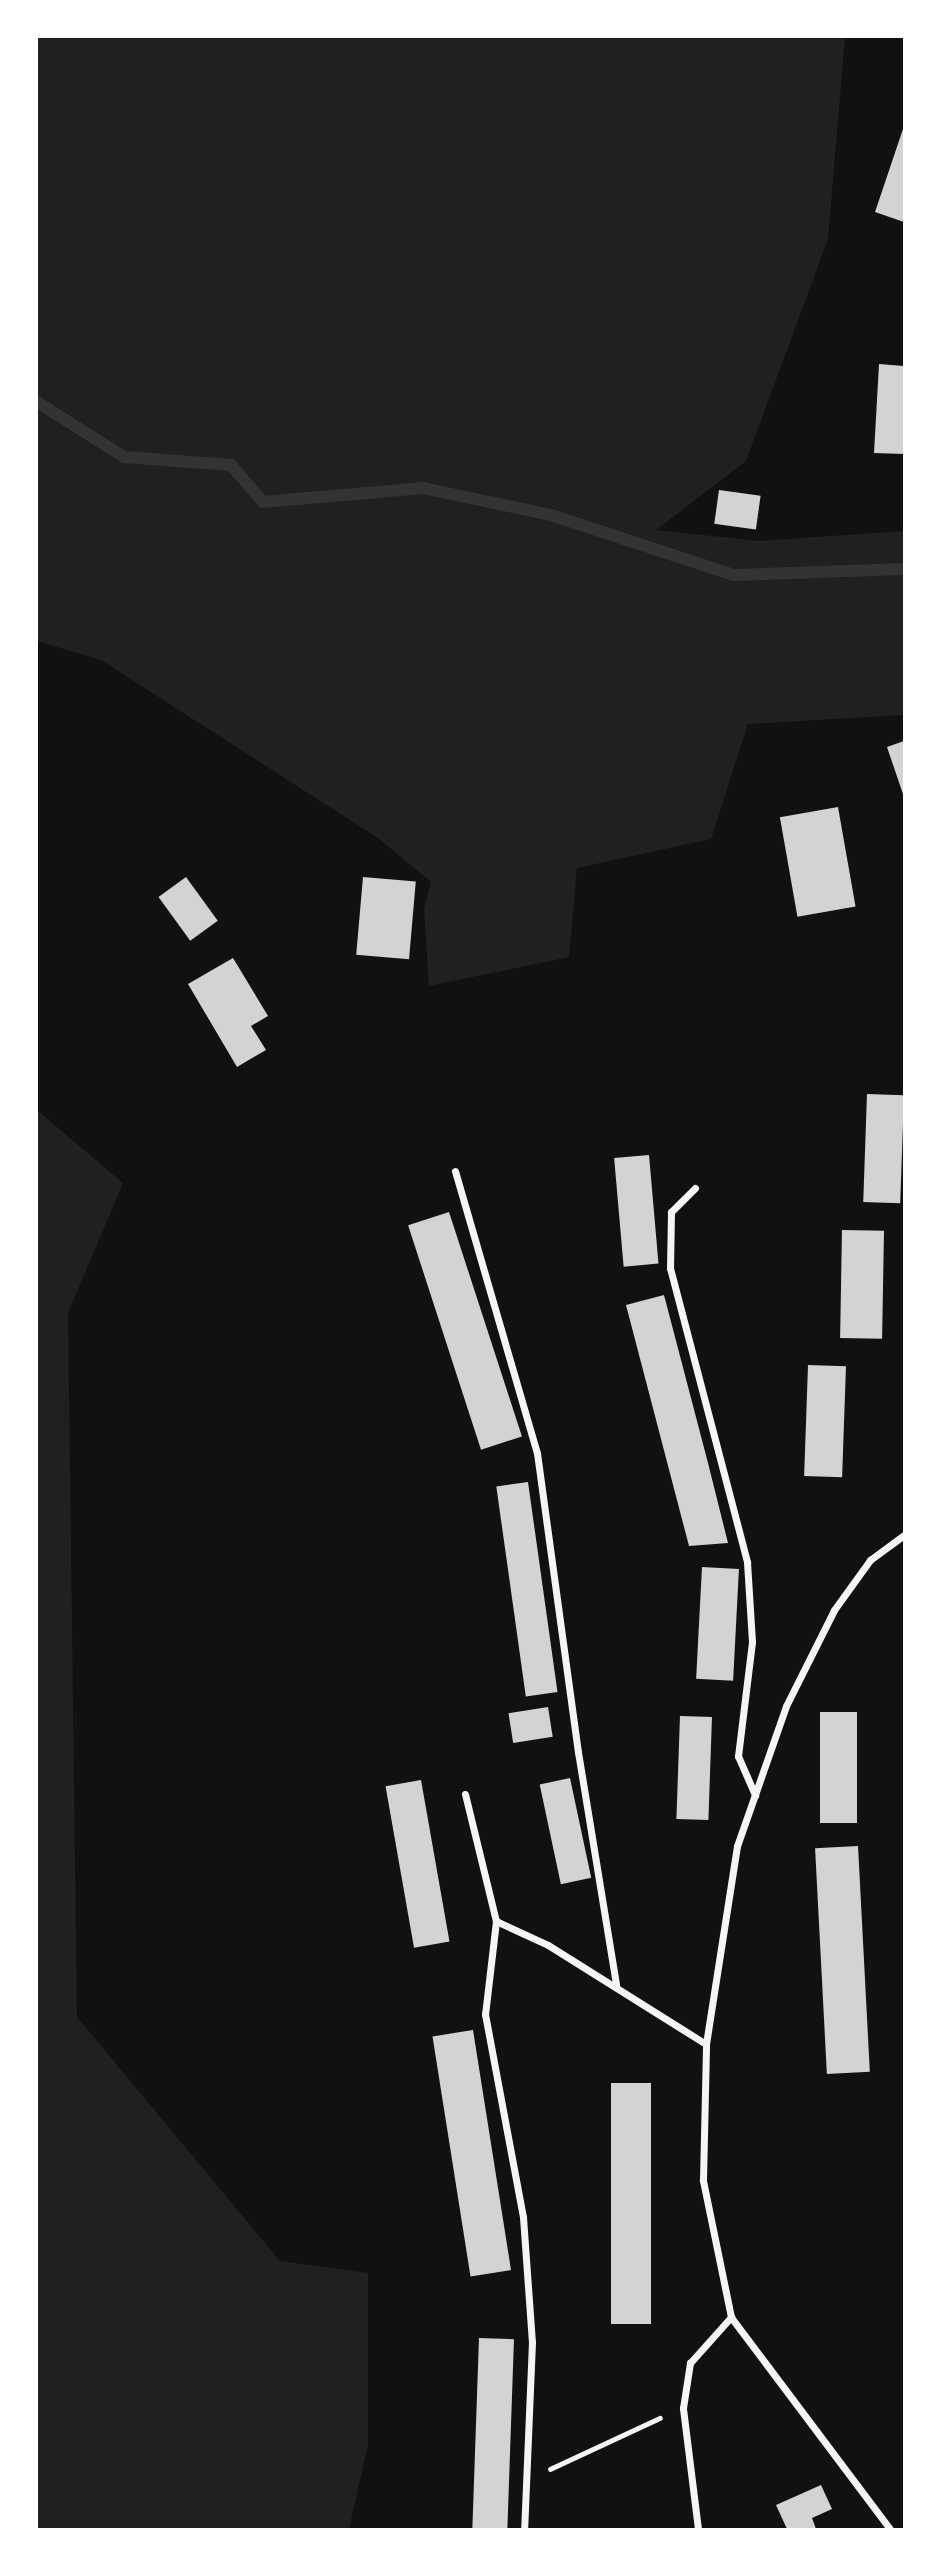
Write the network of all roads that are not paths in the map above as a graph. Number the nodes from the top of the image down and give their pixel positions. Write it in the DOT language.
graph roads {
  1 [pos="455,1171"];
  2 [pos="695,1188"];
  3 [pos="904,1535"];
  4 [pos="465,1794"];
  5 [pos="755,1795"];
  6 [pos="496,1921"];
  7 [pos="616,1985"];
  8 [pos="706,2044"];
  9 [pos="731,2317"];
  10 [pos="524,2529"];
  11 [pos="698,2529"];
  12 [pos="890,2529"];
  1 -- 7 [label="street"];
  2 -- 5 [label="street"];
  3 -- 5 [label="street"];
  4 -- 6 [label="street"];
  5 -- 8 [label="street"];
  6 -- 7 [label="street"];
  6 -- 10 [label="street"];
  7 -- 8 [label="street"];
  8 -- 9 [label="street"];
  9 -- 11 [label="street"];
  9 -- 12 [label="street"];
}
